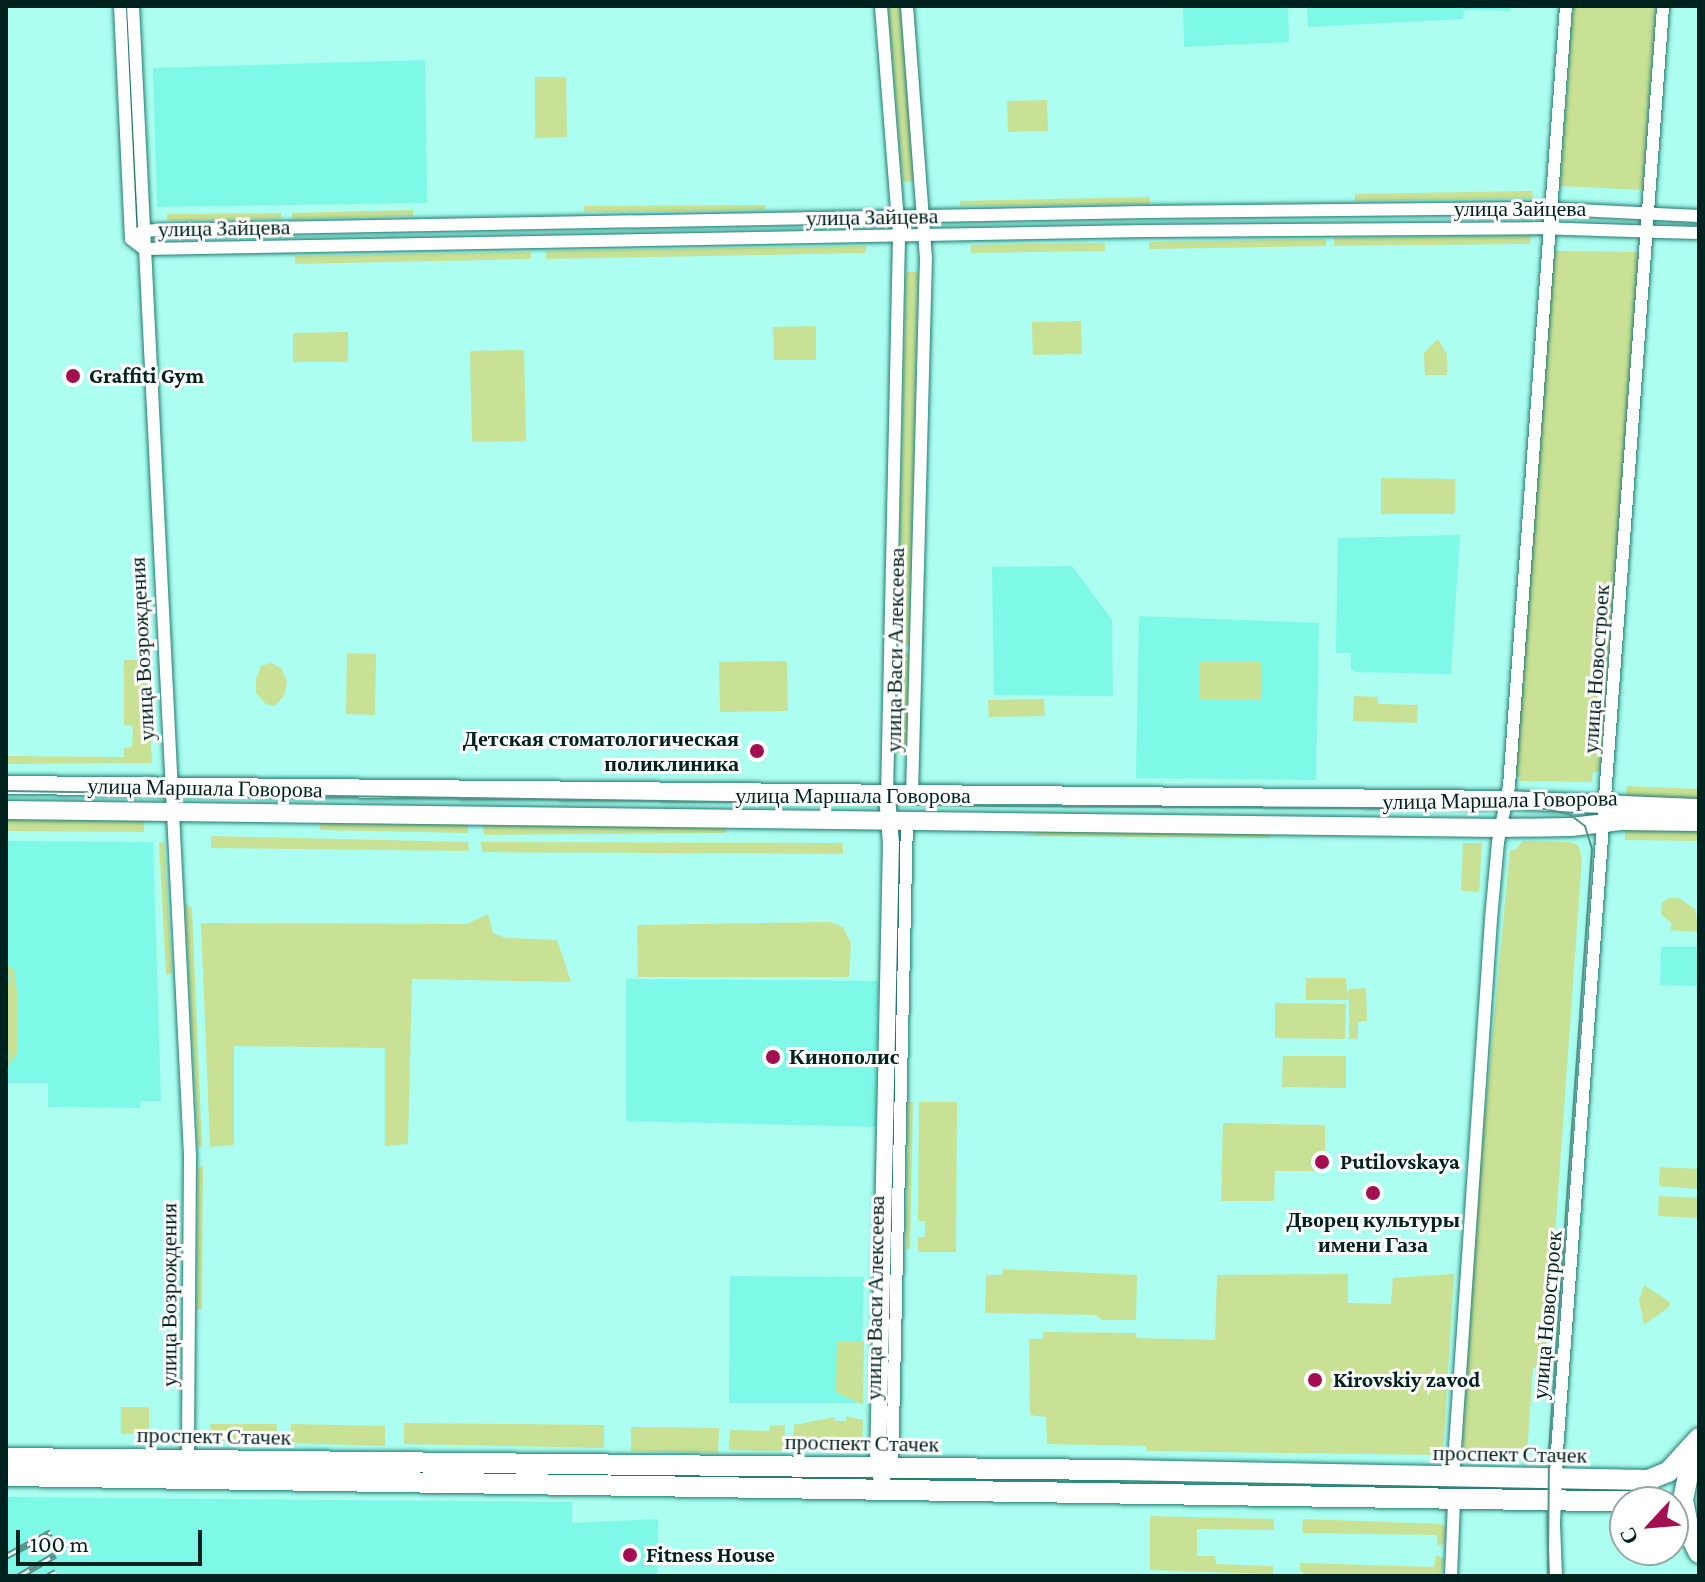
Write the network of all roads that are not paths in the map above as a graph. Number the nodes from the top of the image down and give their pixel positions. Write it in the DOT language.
graph roads {
  1 [pos="881,6"];
  2 [pos="907,6"];
  3 [pos="1566,6"];
  4 [pos="1663,6"];
  5 [pos="129,7"];
  6 [pos="1552,208"];
  7 [pos="1648,212"];
  8 [pos="925,215"];
  9 [pos="899,216"];
  10 [pos="1699,216"];
  11 [pos="1550,228"];
  12 [pos="1647,230"];
  13 [pos="143,231"];
  14 [pos="1699,233"];
  15 [pos="926,236"];
  16 [pos="899,237"];
  17 [pos="131,239"];
  18 [pos="144,249"];
  19 [pos="6,785"];
  20 [pos="169,787"];
  21 [pos="887,796"];
  22 [pos="912,796"];
  23 [pos="1507,800"];
  24 [pos="1699,808"];
  25 [pos="6,810"];
  26 [pos="172,810"];
  27 [pos="1605,814"];
  28 [pos="899,820"];
  29 [pos="1699,822"];
  30 [pos="1500,828"];
  31 [pos="1699,1438"];
  32 [pos="6,1458"];
  33 [pos="886,1467"];
  34 [pos="188,1469"];
  35 [pos="6,1476"];
  36 [pos="1453,1477"];
  37 [pos="1555,1479"];
  38 [pos="1684,1486"];
  39 [pos="885,1489"];
  40 [pos="1454,1500"];
  41 [pos="1554,1500"];
  42 [pos="1609,1501"];
  43 [pos="1689,1532"];
  44 [pos="1699,1553"];
  45 [pos="1451,1576"];
  46 [pos="1556,1576"];
  1 -- 9 [label="street, улица Васи Алексеева"];
  2 -- 8 [label="street, улица Васи Алексеева"];
  3 -- 6 [label="street"];
  4 -- 7 [label="street, улица Новостроек"];
  5 -- 13 [label="street, улица Возрождения"];
  5 -- 17 [label="street, улица Возрождения"];
  6 -- 7 [label="street, улица Зайцева"];
  6 -- 8 [label="street, улица Зайцева"];
  6 -- 11 [label="street"];
  7 -- 10 [label="street, улица Зайцева"];
  7 -- 12 [label="street, улица Новостроек"];
  8 -- 9 [label="street, улица Зайцева"];
  8 -- 15 [label="street, улица Васи Алексеева"];
  9 -- 13 [label="street, улица Зайцева"];
  9 -- 16 [label="street, улица Васи Алексеева"];
  11 -- 12 [label="street, улица Зайцева"];
  11 -- 15 [label="street, улица Зайцева"];
  11 -- 23 [label="street"];
  12 -- 14 [label="street, улица Зайцева"];
  12 -- 27 [label="street, улица Новостроек"];
  13 -- 17 [label="street, улица Зайцева"];
  13 -- 18 [label="street, улица Возрождения"];
  15 -- 16 [label="street, улица Зайцева"];
  15 -- 22 [label="street, улица Васи Алексеева"];
  16 -- 18 [label="street, улица Зайцева"];
  16 -- 21 [label="street, улица Васи Алексеева"];
  17 -- 18 [label="street, улица Зайцева"];
  18 -- 20 [label="street, улица Возрождения"];
  19 -- 20 [label="main road, улица Маршала Говорова"];
  20 -- 21 [label="main road, улица Маршала Говорова"];
  20 -- 26 [label="street, улица Возрождения"];
  21 -- 22 [label="main road, улица Маршала Говорова"];
  21 -- 28 [label="street, улица Васи Алексеева"];
  22 -- 23 [label="main road, улица Маршала Говорова"];
  22 -- 28 [label="street, улица Васи Алексеева"];
  23 -- 27 [label="main road, улица Маршала Говорова"];
  23 -- 30 [label="street"];
  24 -- 27 [label="main road, улица Маршала Говорова"];
  25 -- 26 [label="main road, улица Маршала Говорова"];
  26 -- 28 [label="main road, улица Маршала Говорова"];
  26 -- 34 [label="street, улица Возрождения"];
  27 -- 29 [label="main road, улица Маршала Говорова"];
  27 -- 30 [label="main road, улица Маршала Говорова"];
  27 -- 37 [label="street, улица Новостроек"];
  28 -- 30 [label="main road, улица Маршала Говорова"];
  28 -- 33 [label="street, улица Васи Алексеева"];
  30 -- 36 [label="street"];
  31 -- 37 [label="main road, проспект Стачек"];
  31 -- 38 [label="main road"];
  32 -- 34 [label="main road, проспект Стачек"];
  33 -- 34 [label="main road, проспект Стачек"];
  33 -- 36 [label="main road, проспект Стачек"];
  33 -- 39 [label="street, улица Васи Алексеева"];
  34 -- 35 [label="main road, проспект Стачек"];
  34 -- 39 [label="main road, проспект Стачек"];
  36 -- 37 [label="main road, проспект Стачек"];
  37 -- 41 [label="street, улица Новостроек"];
  39 -- 40 [label="main road, проспект Стачек"];
  40 -- 41 [label="main road, проспект Стачек"];
  40 -- 45 [label="street"];
  41 -- 42 [label="main road, проспект Стачек"];
  41 -- 46 [label="street, улица Новостроек"];
  43 -- 44 [label="main road"];
}
